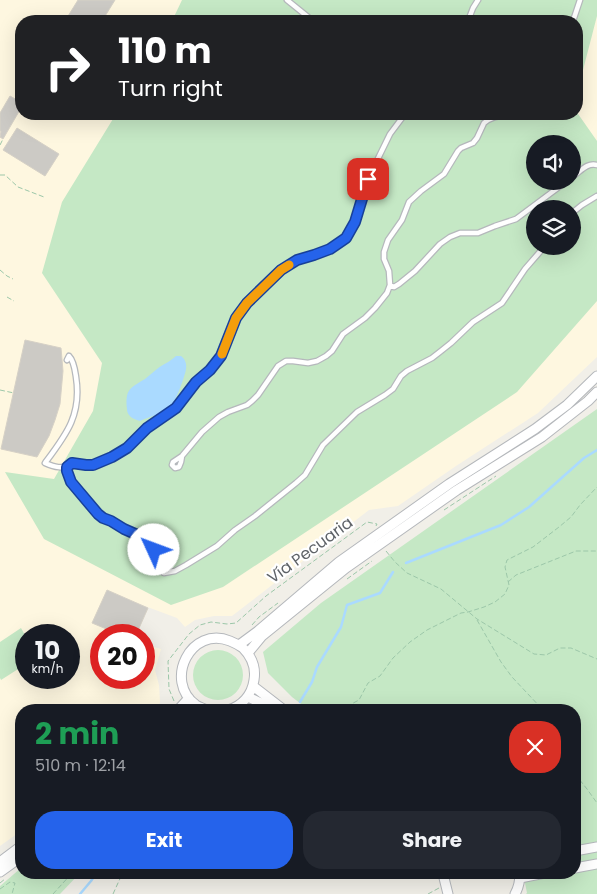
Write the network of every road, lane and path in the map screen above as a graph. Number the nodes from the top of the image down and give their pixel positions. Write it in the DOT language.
graph roads {
  1 [pos="287,0"];
  2 [pos="478,0"];
  3 [pos="580,0"];
  4 [pos="306,15"];
  5 [pos="470,15"];
  6 [pos="575,15"];
  7 [pos="400,120"];
  8 [pos="488,120"];
  9 [pos="3,139"];
  10 [pos="0,145"];
  11 [pos="597,165"];
  12 [pos="581,170"];
  13 [pos="0,175"];
  14 [pos="555,190"];
  15 [pos="597,196"];
  16 [pos="44,197"];
  17 [pos="581,206"];
  18 [pos="537,255"];
  19 [pos="0,270"];
  20 [pos="13,279"];
  21 [pos="390,285"];
  22 [pos="7,297"];
  23 [pos="14,300"];
  24 [pos="67,360"];
  25 [pos="597,376"];
  26 [pos="0,390"];
  27 [pos="597,392"];
  28 [pos="14,393"];
  29 [pos="182,456"];
  30 [pos="67,467"];
  31 [pos="496,476"];
  32 [pos="597,487"];
  33 [pos="442,511"];
  34 [pos="377,540"];
  35 [pos="597,550"];
  36 [pos="378,556"];
  37 [pos="345,580"];
  38 [pos="508,582"];
  39 [pos="468,612"];
  40 [pos="477,619"];
  41 [pos="239,645"];
  42 [pos="248,653"];
  43 [pos="597,659"];
  44 [pos="253,686"];
  45 [pos="248,697"];
  46 [pos="173,704"];
  47 [pos="191,704"];
  48 [pos="240,704"];
  49 [pos="261,704"];
  50 [pos="276,704"];
  51 [pos="351,704"];
  52 [pos="537,704"];
  53 [pos="581,782"];
  54 [pos="597,804"];
  55 [pos="597,847"];
  56 [pos="581,850"];
  57 [pos="15,851"];
  58 [pos="15,861"];
  59 [pos="0,862"];
  60 [pos="597,864"];
  61 [pos="581,867"];
  62 [pos="0,872"];
  63 [pos="67,879"];
  64 [pos="120,879"];
  65 [pos="444,879"];
  66 [pos="520,879"];
  67 [pos="2,882"];
  68 [pos="1,888"];
  69 [pos="12,894"];
  70 [pos="53,894"];
  71 [pos="113,894"];
  72 [pos="447,894"];
  73 [pos="515,894"];
  1 -- 4 [label="lane"];
  2 -- 5 [label="lane"];
  3 -- 6 [label="lane"];
  7 -- 30 [label="lane"];
  8 -- 21 [label="lane"];
  9 -- 10 [label="path"];
  11 -- 12 [label="lane"];
  13 -- 16 [label="path"];
  14 -- 21 [label="lane"];
  15 -- 17 [label="lane"];
  18 -- 30 [label="lane"];
  19 -- 20 [label="path"];
  21 -- 29 [label="lane"];
  22 -- 23 [label="path"];
  24 -- 30 [label="lane"];
  25 -- 34 [label="street"];
  26 -- 28 [label="path"];
  27 -- 34 [label="street"];
  31 -- 33 [label="path"];
  32 -- 38 [label="path"];
  34 -- 39 [label="path, Vía Pecuaria"];
  34 -- 41 [label="street"];
  34 -- 42 [label="street"];
  34 -- 46 [label="path, Vía Pecuaria"];
  35 -- 38 [label="path"];
  36 -- 37 [label="path"];
  38 -- 39 [label="path"];
  39 -- 40 [label="path, Vía Pecuaria"];
  39 -- 51 [label="path"];
  40 -- 43 [label="path, Vía Pecuaria"];
  40 -- 52 [label="path"];
  41 -- 42 [label="street"];
  41 -- 47 [label="street"];
  42 -- 44 [label="street"];
  44 -- 45 [label="street"];
  44 -- 50 [label="street"];
  45 -- 48 [label="street"];
  45 -- 49 [label="street"];
  53 -- 54 [label="path"];
  55 -- 56 [label="street"];
  57 -- 59 [label="street"];
  58 -- 62 [label="street"];
  60 -- 61 [label="street"];
  63 -- 70 [label="path"];
  64 -- 71 [label="path"];
  65 -- 72 [label="street"];
  66 -- 73 [label="street"];
  67 -- 68 [label="path"];
  68 -- 69 [label="path"];
}
